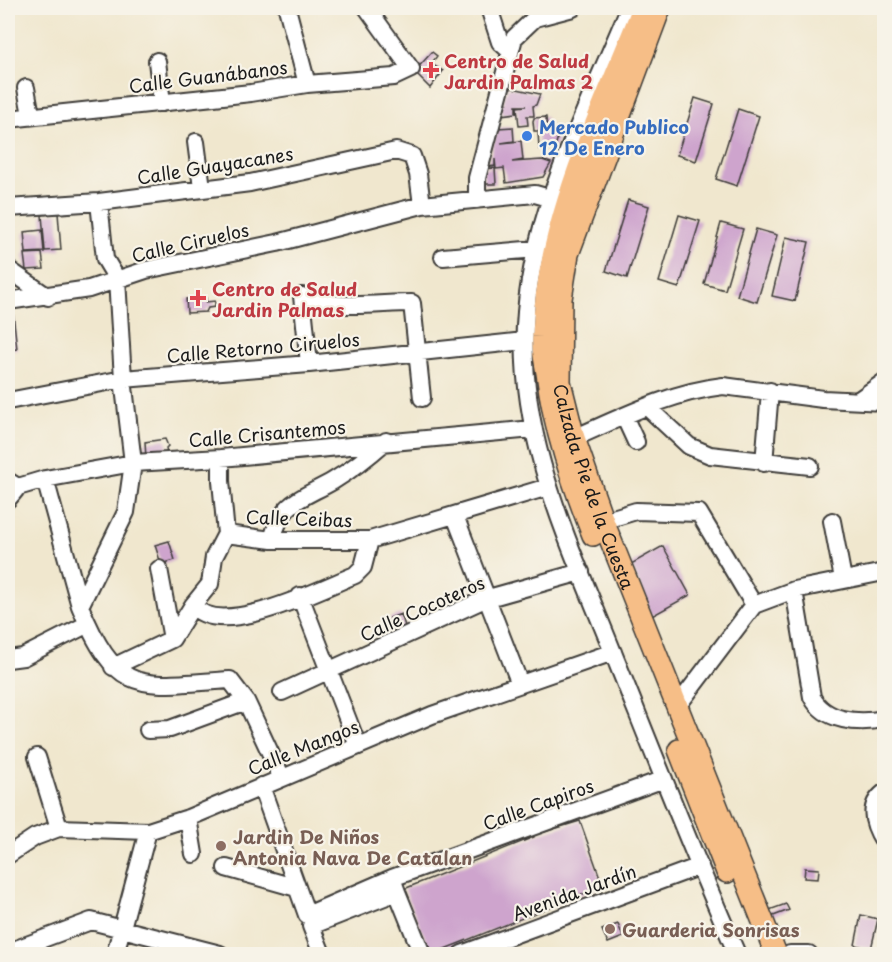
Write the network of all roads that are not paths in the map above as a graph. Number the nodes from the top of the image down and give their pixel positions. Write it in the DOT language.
graph roads {
  1 [pos="287,8"];
  2 [pos="367,8"];
  3 [pos="489,8"];
  4 [pos="563,8"];
  5 [pos="629,8"];
  6 [pos="644,8"];
  7 [pos="660,8"];
  8 [pos="509,50"];
  9 [pos="157,62"];
  10 [pos="307,84"];
  11 [pos="26,88"];
  12 [pos="162,103"];
  13 [pos="31,115"];
  14 [pos="8,119"];
  15 [pos="196,141"];
  16 [pos="202,188"];
  17 [pos="477,200"];
  18 [pos="559,201"];
  19 [pos="99,202"];
  20 [pos="422,205"];
  21 [pos="8,208"];
  22 [pos="537,249"];
  23 [pos="443,257"];
  24 [pos="8,269"];
  25 [pos="117,279"];
  26 [pos="48,297"];
  27 [pos="8,301"];
  28 [pos="524,341"];
  29 [pos="418,351"];
  30 [pos="309,364"];
  31 [pos="123,379"];
  32 [pos="885,382"];
  33 [pos="770,391"];
  34 [pos="422,398"];
  35 [pos="860,399"];
  36 [pos="8,401"];
  37 [pos="885,402"];
  38 [pos="647,406"];
  39 [pos="624,416"];
  40 [pos="533,429"];
  41 [pos="574,438"];
  42 [pos="386,441"];
  43 [pos="636,442"];
  44 [pos="221,458"];
  45 [pos="133,463"];
  46 [pos="764,463"];
  47 [pos="810,466"];
  48 [pos="45,479"];
  49 [pos="548,488"];
  50 [pos="11,489"];
  51 [pos="455,516"];
  52 [pos="603,521"];
  53 [pos="832,521"];
  54 [pos="226,534"];
  55 [pos="272,540"];
  56 [pos="370,540"];
  57 [pos="159,569"];
  58 [pos="581,572"];
  59 [pos="885,572"];
  60 [pos="843,579"];
  61 [pos="794,590"];
  62 [pos="300,596"];
  63 [pos="485,599"];
  64 [pos="754,604"];
  65 [pos="193,605"];
  66 [pos="81,606"];
  67 [pos="88,624"];
  68 [pos="172,639"];
  69 [pos="613,652"];
  70 [pos="8,659"];
  71 [pos="114,667"];
  72 [pos="328,671"];
  73 [pos="520,684"];
  74 [pos="282,692"];
  75 [pos="246,701"];
  76 [pos="676,708"];
  77 [pos="885,719"];
  78 [pos="148,730"];
  79 [pos="358,746"];
  80 [pos="37,757"];
  81 [pos="282,778"];
  82 [pos="664,779"];
  83 [pos="261,786"];
  84 [pos="885,793"];
  85 [pos="188,818"];
  86 [pos="59,828"];
  87 [pos="148,831"];
  88 [pos="885,842"];
  89 [pos="194,854"];
  90 [pos="10,855"];
  91 [pos="700,866"];
  92 [pos="226,868"];
  93 [pos="394,885"];
  94 [pos="297,888"];
  95 [pos="309,921"];
  96 [pos="123,929"];
  97 [pos="8,952"];
  98 [pos="734,953"];
  99 [pos="115,954"];
  100 [pos="220,954"];
  101 [pos="322,954"];
  102 [pos="422,954"];
  103 [pos="462,954"];
  104 [pos="760,954"];
  105 [pos="776,954"];
  106 [pos="790,954"];
  107 [pos="809,954"];
  1 -- 10 [label="street"];
  2 -- 10 [label="street, Calle Guanábanos"];
  3 -- 8 [label="street"];
  4 -- 8 [label="street"];
  5 -- 18 [label="street"];
  6 -- 18 [label="main road, Calzada Pie de la Cuesta"];
  7 -- 41 [label="main road, Calzada Pie de la Cuesta"];
  8 -- 17 [label="street"];
  9 -- 12 [label="street"];
  10 -- 12 [label="street, Calle Guanábanos"];
  11 -- 13 [label="street"];
  12 -- 13 [label="street, Calle Guanábanos"];
  13 -- 14 [label="street, Calle Guanábanos"];
  15 -- 16 [label="street"];
  16 -- 19 [label="street, Calle Guayacanes"];
  16 -- 20 [label="street, Calle Guayacanes"];
  17 -- 18 [label="street, Calle Ciruelos"];
  17 -- 20 [label="street, Calle Ciruelos"];
  18 -- 22 [label="street"];
  18 -- 104 [label="main road, Calzada Pie de la Cuesta"];
  19 -- 21 [label="street, Calle Guayacanes"];
  19 -- 25 [label="street"];
  20 -- 25 [label="street, Calle Ciruelos"];
  22 -- 23 [label="street"];
  22 -- 28 [label="street"];
  24 -- 26 [label="street"];
  25 -- 26 [label="street"];
  25 -- 31 [label="street, Calle Ciruelos"];
  26 -- 27 [label="street"];
  28 -- 29 [label="street, Calle Retorno Ciruelos"];
  28 -- 40 [label="street"];
  29 -- 30 [label="street, Calle Retorno Ciruelos"];
  29 -- 30 [label="street"];
  29 -- 34 [label="street"];
  30 -- 31 [label="street, Calle Retorno Ciruelos"];
  31 -- 36 [label="street, Calle Retorno Ciruelos"];
  31 -- 45 [label="street, Calle Ciruelos"];
  32 -- 35 [label="street"];
  33 -- 35 [label="street"];
  33 -- 38 [label="street"];
  33 -- 46 [label="street"];
  35 -- 37 [label="street"];
  38 -- 39 [label="street"];
  38 -- 46 [label="street"];
  39 -- 41 [label="street"];
  39 -- 43 [label="street"];
  40 -- 42 [label="street, Calle Crisantemos"];
  40 -- 49 [label="street"];
  41 -- 52 [label="main road, Calzada Pie de la Cuesta"];
  42 -- 44 [label="street, Calle Crisantemos"];
  42 -- 55 [label="street"];
  44 -- 45 [label="street, Calle Crisantemos"];
  44 -- 54 [label="street"];
  45 -- 48 [label="street, Calle Crisantemos"];
  45 -- 66 [label="street, Calle Ciruelos"];
  46 -- 47 [label="street"];
  48 -- 50 [label="street, Calle Crisantemos"];
  48 -- 66 [label="street"];
  49 -- 51 [label="street, Calle Ceibas"];
  49 -- 58 [label="street"];
  51 -- 56 [label="street, Calle Ceibas"];
  51 -- 63 [label="street"];
  52 -- 64 [label="street"];
  52 -- 76 [label="main road, Calzada Pie de la Cuesta"];
  53 -- 60 [label="street"];
  54 -- 55 [label="street, Calle Ceibas"];
  54 -- 65 [label="street, Calle Ceibas"];
  55 -- 56 [label="street, Calle Ceibas"];
  56 -- 62 [label="street"];
  57 -- 68 [label="street"];
  58 -- 63 [label="street, Calle Cocoteros"];
  58 -- 69 [label="street"];
  59 -- 60 [label="street"];
  60 -- 61 [label="street"];
  61 -- 64 [label="street"];
  61 -- 77 [label="street"];
  62 -- 65 [label="street"];
  62 -- 72 [label="street"];
  63 -- 72 [label="street, Calle Cocoteros"];
  63 -- 73 [label="street"];
  64 -- 76 [label="street"];
  65 -- 68 [label="street, Calle Ceibas"];
  66 -- 67 [label="street"];
  67 -- 70 [label="street"];
  67 -- 71 [label="street"];
  68 -- 71 [label="street"];
  69 -- 73 [label="street, Calle Mangos"];
  69 -- 82 [label="street"];
  71 -- 75 [label="street"];
  72 -- 74 [label="street, Calle Cocoteros"];
  72 -- 79 [label="street"];
  73 -- 79 [label="street, Calle Mangos"];
  75 -- 78 [label="street"];
  75 -- 81 [label="street"];
  76 -- 105 [label="main road, Calzada Pie de la Cuesta"];
  79 -- 81 [label="street, Calle Mangos"];
  80 -- 86 [label="street"];
  81 -- 83 [label="street, Calle Mangos"];
  82 -- 91 [label="street"];
  82 -- 93 [label="street, Calle Capiros"];
  83 -- 85 [label="street, Calle Mangos"];
  83 -- 94 [label="street"];
  84 -- 88 [label="street"];
  85 -- 87 [label="street, Calle Mangos"];
  85 -- 89 [label="street"];
  86 -- 87 [label="street, Calle Mangos"];
  86 -- 90 [label="street, Calle Mangos"];
  87 -- 96 [label="street"];
  91 -- 98 [label="street"];
  91 -- 103 [label="street, Avenida Jardín"];
  92 -- 94 [label="street"];
  93 -- 95 [label="street, Calle Capiros"];
  93 -- 102 [label="street"];
  94 -- 95 [label="street"];
  95 -- 101 [label="street"];
  96 -- 97 [label="street"];
  96 -- 99 [label="street"];
  96 -- 100 [label="street"];
  106 -- 107 [label="street"];
}
